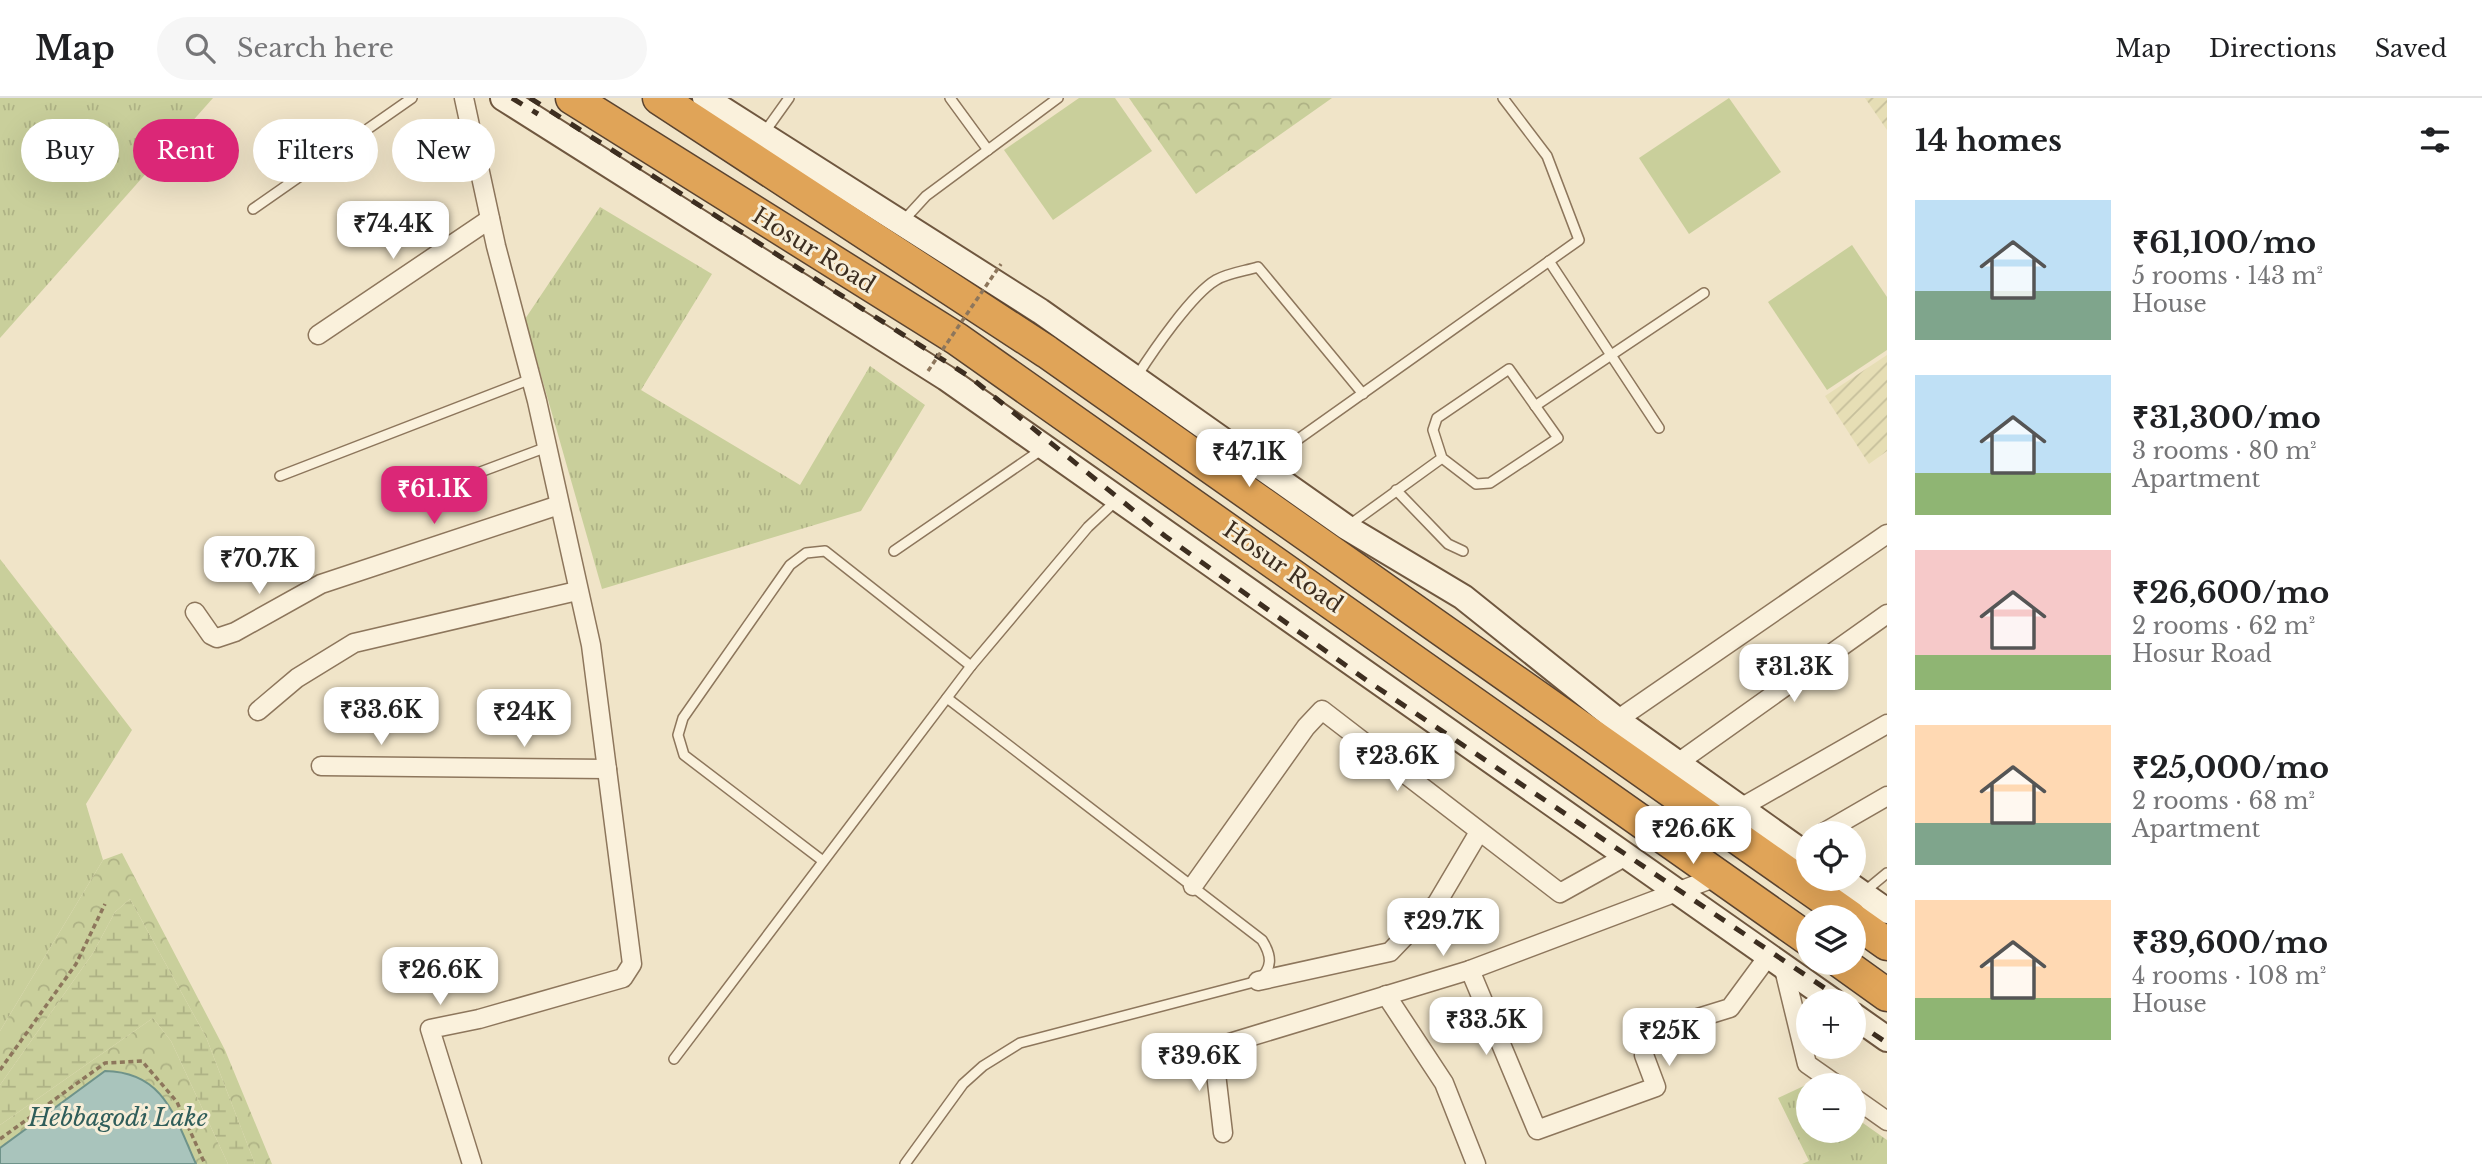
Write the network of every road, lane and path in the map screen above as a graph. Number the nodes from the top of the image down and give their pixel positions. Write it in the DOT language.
graph roads {
  1 [pos="412,98"];
  2 [pos="464,98"];
  3 [pos="503,98"];
  4 [pos="572,98"];
  5 [pos="659,98"];
  6 [pos="705,98"];
  7 [pos="789,98"];
  8 [pos="950,98"];
  9 [pos="1058,98"];
  10 [pos="1503,98"];
  11 [pos="763,135"];
  12 [pos="988,150"];
  13 [pos="253,209"];
  14 [pos="490,219"];
  15 [pos="901,224"];
  16 [pos="1549,261"];
  17 [pos="1001,264"];
  18 [pos="1704,293"];
  19 [pos="318,335"];
  20 [pos="1612,355"];
  21 [pos="928,371"];
  22 [pos="531,379"];
  23 [pos="1135,380"];
  24 [pos="1363,394"];
  25 [pos="1535,407"];
  26 [pos="1659,428"];
  27 [pos="547,447"];
  28 [pos="1046,447"];
  29 [pos="1443,458"];
  30 [pos="1263,471"];
  31 [pos="475,474"];
  32 [pos="280,476"];
  33 [pos="1396,490"];
  34 [pos="1119,498"];
  35 [pos="559,505"];
  36 [pos="1346,527"];
  37 [pos="1887,534"];
  38 [pos="894,551"];
  39 [pos="1463,551"];
  40 [pos="577,591"];
  41 [pos="195,612"];
  42 [pos="1887,614"];
  43 [pos="971,666"];
  44 [pos="947,698"];
  45 [pos="258,711"];
  46 [pos="1617,720"];
  47 [pos="1887,724"];
  48 [pos="1679,762"];
  49 [pos="321,766"];
  50 [pos="607,769"];
  51 [pos="1887,796"];
  52 [pos="1742,807"];
  53 [pos="1844,821"];
  54 [pos="1479,832"];
  55 [pos="1796,844"];
  56 [pos="1628,855"];
  57 [pos="822,860"];
  58 [pos="1887,873"];
  59 [pos="1719,876"];
  60 [pos="1193,886"];
  61 [pos="1681,892"];
  62 [pos="105,904"];
  63 [pos="1848,905"];
  64 [pos="1859,905"];
  65 [pos="1866,910"];
  66 [pos="1887,911"];
  67 [pos="1866,922"];
  68 [pos="1796,931"];
  69 [pos="1887,944"];
  70 [pos="1776,960"];
  71 [pos="1470,970"];
  72 [pos="1859,975"];
  73 [pos="1258,981"];
  74 [pos="1816,989"];
  75 [pos="1386,995"];
  76 [pos="1887,995"];
  77 [pos="1866,1024"];
  78 [pos="1887,1039"];
  79 [pos="674,1059"];
  80 [pos="0,1070"];
  81 [pos="1819,1073"];
  82 [pos="1866,1106"];
  83 [pos="1887,1121"];
  84 [pos="1223,1133"];
  85 [pos="0,1139"];
  86 [pos="205,1164"];
  87 [pos="472,1164"];
  88 [pos="905,1164"];
  89 [pos="1476,1164"];
  1 -- 13 [label="lane"];
  2 -- 14 [label="street"];
  3 -- 28 [label="street"];
  4 -- 59 [label="highway, Hosur Road"];
  5 -- 63 [label="highway, Hosur Road"];
  6 -- 11 [label="street"];
  7 -- 11 [label="lane"];
  8 -- 12 [label="lane"];
  9 -- 12 [label="lane"];
  10 -- 16 [label="lane"];
  11 -- 15 [label="street"];
  12 -- 15 [label="lane"];
  14 -- 19 [label="street"];
  14 -- 22 [label="street"];
  15 -- 23 [label="street"];
  16 -- 20 [label="lane"];
  16 -- 24 [label="lane"];
  17 -- 21 [label="path, bridge"];
  18 -- 20 [label="lane"];
  20 -- 25 [label="lane"];
  20 -- 26 [label="lane"];
  22 -- 27 [label="street"];
  22 -- 32 [label="lane"];
  23 -- 24 [label="lane"];
  23 -- 30 [label="street"];
  24 -- 30 [label="lane"];
  25 -- 29 [label="lane"];
  25 -- 29 [label="lane"];
  27 -- 31 [label="lane"];
  27 -- 35 [label="street"];
  28 -- 34 [label="street"];
  28 -- 38 [label="lane"];
  29 -- 33 [label="lane"];
  30 -- 36 [label="street"];
  33 -- 36 [label="lane"];
  33 -- 39 [label="lane"];
  34 -- 43 [label="lane"];
  34 -- 56 [label="street"];
  35 -- 40 [label="street"];
  35 -- 41 [label="street"];
  36 -- 46 [label="street"];
  37 -- 46 [label="street"];
  40 -- 45 [label="street"];
  40 -- 50 [label="street"];
  42 -- 48 [label="street"];
  43 -- 44 [label="lane"];
  43 -- 57 [label="lane"];
  44 -- 57 [label="lane"];
  44 -- 60 [label="lane"];
  46 -- 48 [label="street"];
  47 -- 52 [label="street"];
  48 -- 52 [label="street"];
  49 -- 50 [label="street"];
  50 -- 87 [label="street"];
  51 -- 53 [label="street"];
  52 -- 55 [label="street"];
  54 -- 56 [label="street"];
  54 -- 60 [label="street"];
  54 -- 73 [label="street"];
  56 -- 61 [label="street"];
  57 -- 79 [label="lane"];
  58 -- 64 [label="lane"];
  59 -- 61 [label="street"];
  59 -- 68 [label="highway, Hosur Road"];
  60 -- 73 [label="lane"];
  61 -- 70 [label="street"];
  61 -- 71 [label="street"];
  62 -- 80 [label="path"];
  65 -- 66 [label="street"];
  67 -- 69 [label="highway, Hosur Road"];
  70 -- 71 [label="street"];
  70 -- 74 [label="street"];
  70 -- 81 [label="street"];
  71 -- 75 [label="street"];
  72 -- 76 [label="highway"];
  73 -- 88 [label="lane"];
  75 -- 84 [label="street"];
  75 -- 89 [label="street"];
  77 -- 78 [label="street"];
  82 -- 83 [label="street"];
  85 -- 86 [label="path"];
}
